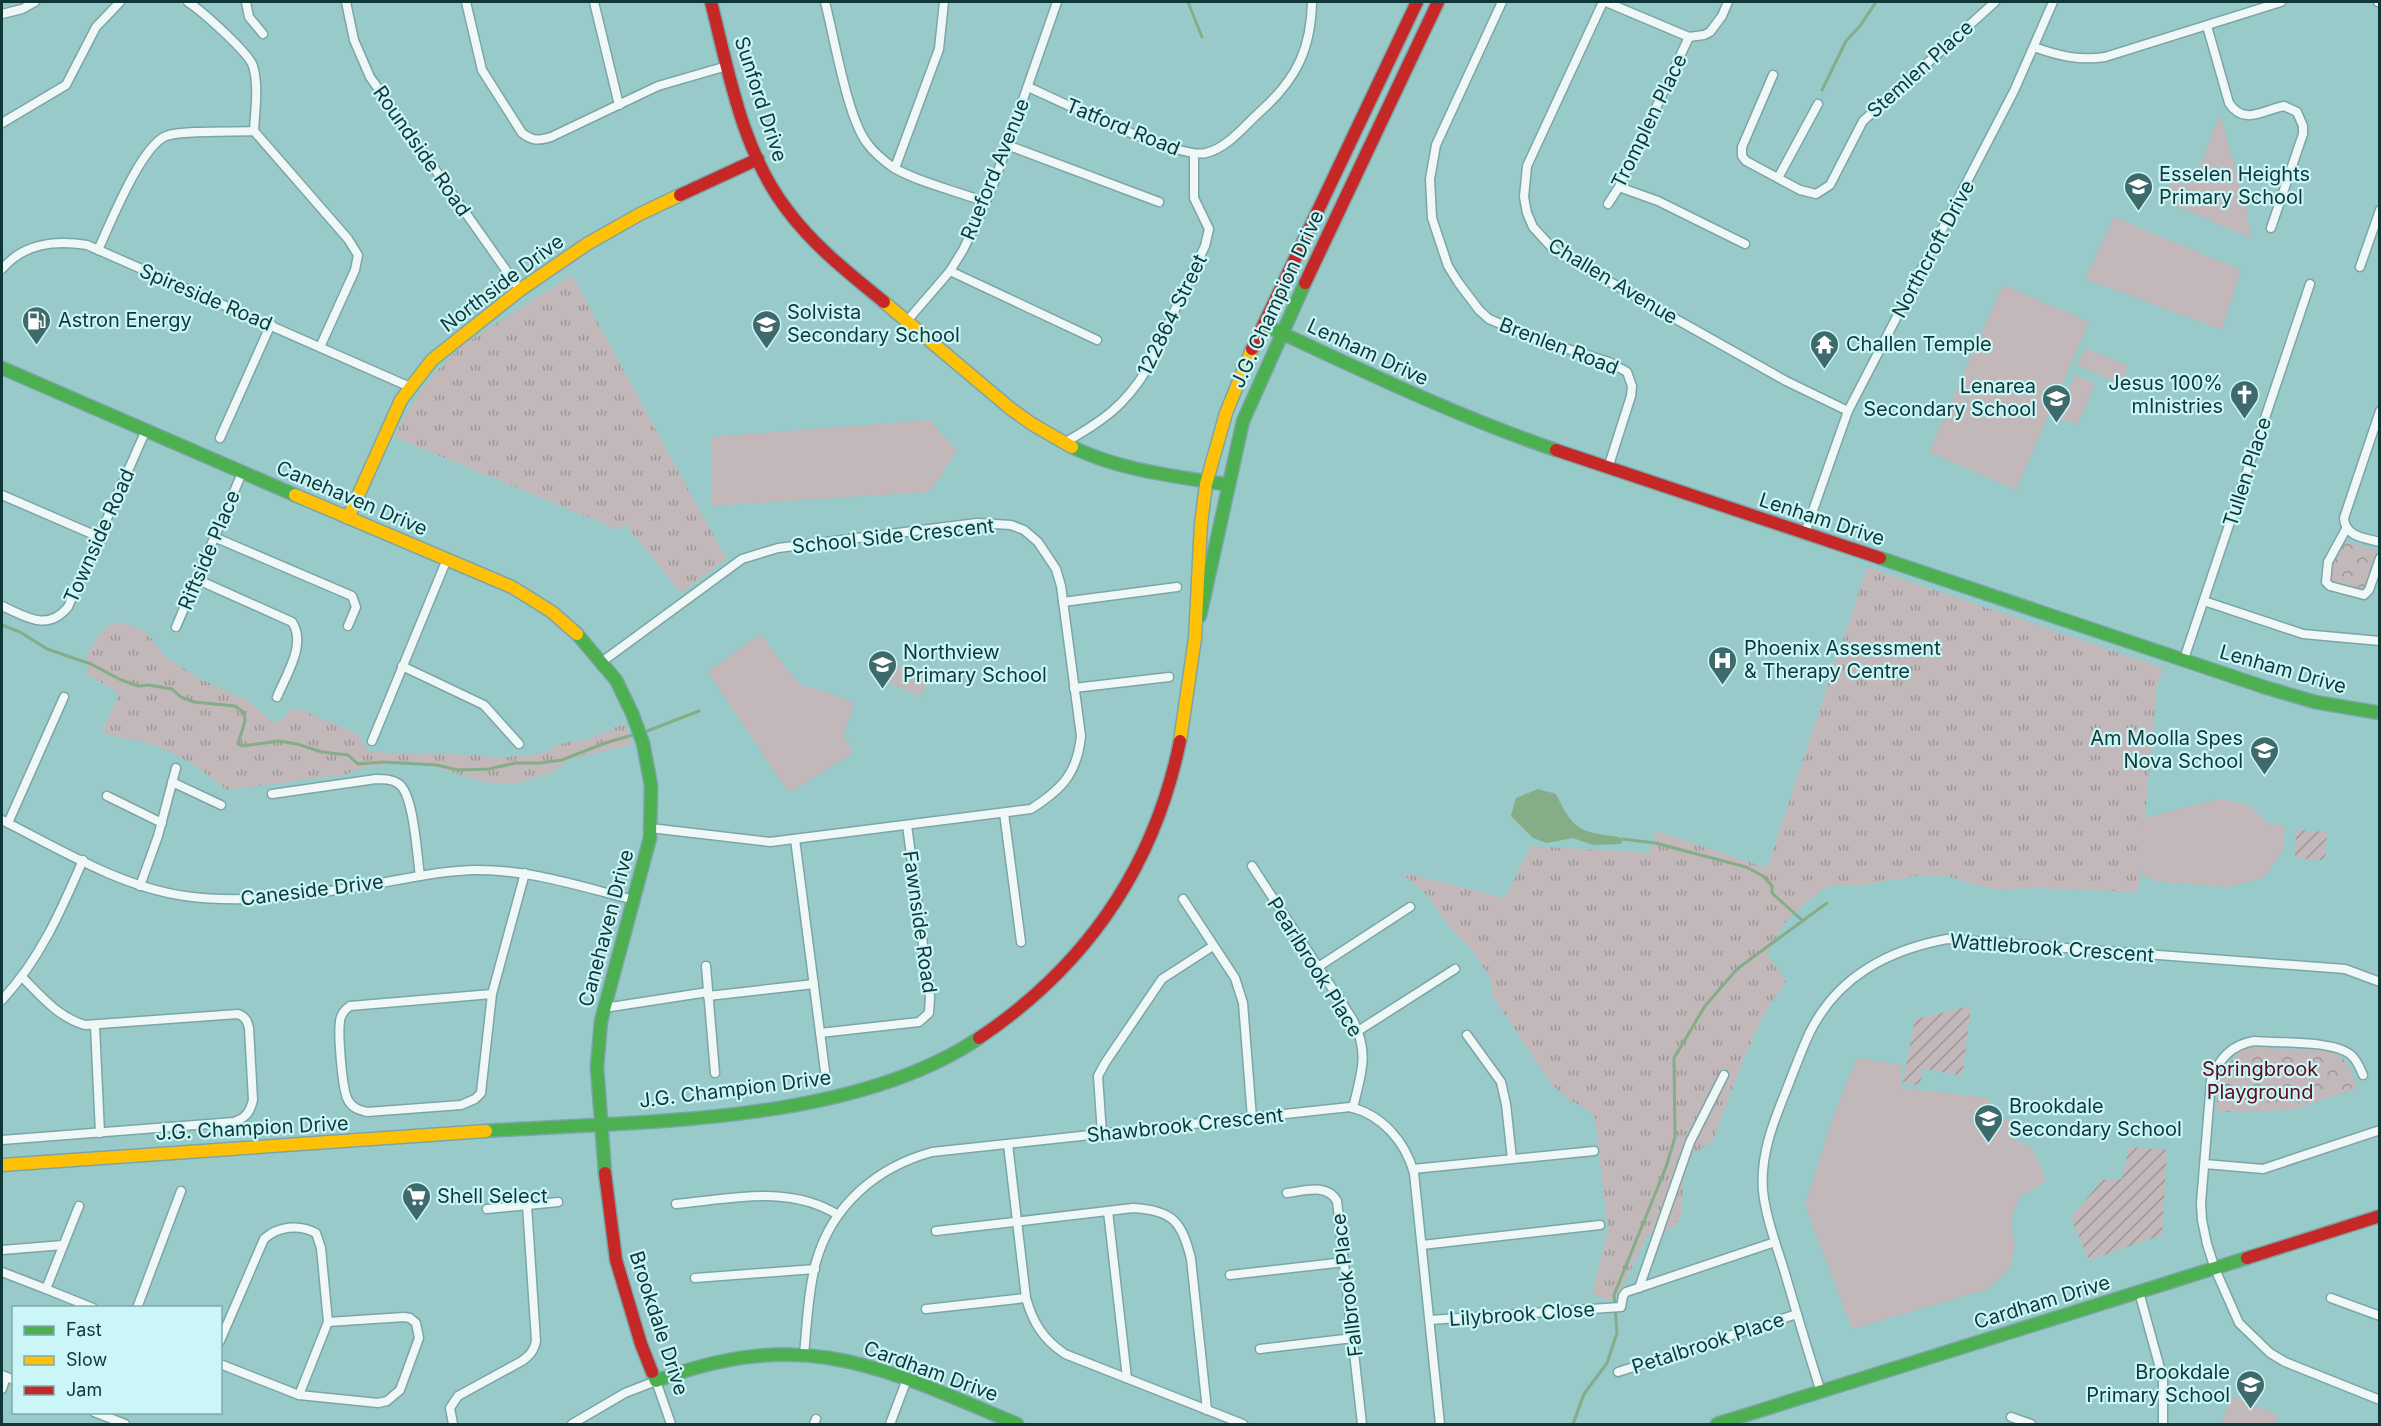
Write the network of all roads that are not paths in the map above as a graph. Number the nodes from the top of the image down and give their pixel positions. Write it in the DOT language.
graph roads {
  1 [pos="35,2"];
  2 [pos="120,2"];
  3 [pos="188,2"];
  4 [pos="246,2"];
  5 [pos="346,2"];
  6 [pos="465,2"];
  7 [pos="594,2"];
  8 [pos="711,2"];
  9 [pos="825,2"];
  10 [pos="944,2"];
  11 [pos="1057,2"];
  12 [pos="1312,2"];
  13 [pos="1417,2"];
  14 [pos="1438,2"];
  15 [pos="1502,2"];
  16 [pos="1605,2"];
  17 [pos="1728,2"];
  18 [pos="1995,2"];
  19 [pos="2053,2"];
  20 [pos="2275,2"];
  21 [pos="2,15"];
  22 [pos="2207,26"];
  23 [pos="262,34"];
  24 [pos="1689,37"];
  25 [pos="2034,47"];
  26 [pos="727,66"];
  27 [pos="1773,75"];
  28 [pos="1028,87"];
  29 [pos="1818,104"];
  30 [pos="619,105"];
  31 [pos="2,123"];
  32 [pos="254,131"];
  33 [pos="1007,145"];
  34 [pos="1194,154"];
  35 [pos="758,159"];
  36 [pos="895,168"];
  37 [pos="1778,178"];
  38 [pos="1619,187"];
  39 [pos="986,202"];
  40 [pos="1159,202"];
  41 [pos="1608,204"];
  42 [pos="2379,210"];
  43 [pos="2271,228"];
  44 [pos="1744,244"];
  45 [pos="98,250"];
  46 [pos="2360,267"];
  47 [pos="2,268"];
  48 [pos="950,271"];
  49 [pos="2310,284"];
  50 [pos="520,290"];
  51 [pos="907,321"];
  52 [pos="272,324"];
  53 [pos="1264,326"];
  54 [pos="1281,333"];
  55 [pos="1097,340"];
  56 [pos="320,347"];
  57 [pos="2,368"];
  58 [pos="410,387"];
  59 [pos="1848,411"];
  60 [pos="2379,411"];
  61 [pos="146,430"];
  62 [pos="220,438"];
  63 [pos="1064,443"];
  64 [pos="1608,468"];
  65 [pos="242,473"];
  66 [pos="1207,481"];
  67 [pos="1228,485"];
  68 [pos="2,495"];
  69 [pos="348,518"];
  70 [pos="2346,529"];
  71 [pos="1805,533"];
  72 [pos="99,537"];
  73 [pos="214,537"];
  74 [pos="2379,542"];
  75 [pos="2379,558"];
  76 [pos="447,559"];
  77 [pos="196,579"];
  78 [pos="1177,587"];
  79 [pos="2204,601"];
  80 [pos="1063,602"];
  81 [pos="2,606"];
  82 [pos="348,626"];
  83 [pos="176,627"];
  84 [pos="1196,628"];
  85 [pos="2379,641"];
  86 [pos="2184,660"];
  87 [pos="603,661"];
  88 [pos="402,666"];
  89 [pos="1168,677"];
  90 [pos="1074,688"];
  91 [pos="64,697"];
  92 [pos="277,697"];
  93 [pos="2379,713"];
  94 [pos="372,741"];
  95 [pos="519,744"];
  96 [pos="176,768"];
  97 [pos="172,782"];
  98 [pos="272,794"];
  99 [pos="107,796"];
  100 [pos="221,804"];
  101 [pos="1004,813"];
  102 [pos="5,822"];
  103 [pos="162,823"];
  104 [pos="907,825"];
  105 [pos="650,828"];
  106 [pos="795,839"];
  107 [pos="83,860"];
  108 [pos="1252,866"];
  109 [pos="525,873"];
  110 [pos="420,876"];
  111 [pos="140,886"];
  112 [pos="1183,899"];
  113 [pos="634,900"];
  114 [pos="1410,907"];
  115 [pos="1020,942"];
  116 [pos="1213,945"];
  117 [pos="706,966"];
  118 [pos="1318,967"];
  119 [pos="1455,969"];
  120 [pos="23,978"];
  121 [pos="2379,982"];
  122 [pos="814,984"];
  123 [pos="492,994"];
  124 [pos="708,994"];
  125 [pos="2,1000"];
  126 [pos="604,1008"];
  127 [pos="95,1026"];
  128 [pos="1358,1031"];
  129 [pos="820,1033"];
  130 [pos="1467,1035"];
  131 [pos="825,1071"];
  132 [pos="715,1073"];
  133 [pos="1724,1075"];
  134 [pos="2363,1075"];
  135 [pos="1353,1108"];
  136 [pos="1252,1118"];
  137 [pos="601,1124"];
  138 [pos="2379,1130"];
  139 [pos="100,1132"];
  140 [pos="1102,1134"];
  141 [pos="2,1140"];
  142 [pos="1008,1144"];
  143 [pos="1594,1151"];
  144 [pos="1512,1160"];
  145 [pos="2205,1164"];
  146 [pos="2,1165"];
  147 [pos="1413,1169"];
  148 [pos="181,1191"];
  149 [pos="1287,1193"];
  150 [pos="558,1202"];
  151 [pos="676,1204"];
  152 [pos="527,1205"];
  153 [pos="79,1206"];
  154 [pos="487,1209"];
  155 [pos="1108,1211"];
  156 [pos="838,1215"];
  157 [pos="2379,1216"];
  158 [pos="1017,1221"];
  159 [pos="1600,1225"];
  160 [pos="936,1231"];
  161 [pos="1775,1242"];
  162 [pos="63,1245"];
  163 [pos="1422,1245"];
  164 [pos="2,1250"];
  165 [pos="1345,1262"];
  166 [pos="815,1269"];
  167 [pos="2216,1269"];
  168 [pos="2,1272"];
  169 [pos="1230,1275"];
  170 [pos="695,1278"];
  171 [pos="1639,1288"];
  172 [pos="46,1289"];
  173 [pos="2139,1292"];
  174 [pos="1026,1298"];
  175 [pos="2331,1298"];
  176 [pos="88,1306"];
  177 [pos="138,1306"];
  178 [pos="926,1309"];
  179 [pos="1797,1314"];
  180 [pos="2379,1316"];
  181 [pos="1430,1320"];
  182 [pos="328,1322"];
  183 [pos="222,1336"];
  184 [pos="1353,1338"];
  185 [pos="1260,1349"];
  186 [pos="804,1354"];
  187 [pos="222,1365"];
  188 [pos="1618,1372"];
  189 [pos="7,1377"];
  190 [pos="1127,1378"];
  191 [pos="907,1379"];
  192 [pos="656,1381"];
  193 [pos="2,1389"];
  194 [pos="1821,1392"];
  195 [pos="298,1395"];
  196 [pos="2379,1400"];
  197 [pos="1207,1410"];
  198 [pos="99,1414"];
  199 [pos="2011,1416"];
  200 [pos="1733,1422"];
  201 [pos="125,1425"];
  202 [pos="453,1425"];
  203 [pos="572,1425"];
  204 [pos="671,1425"];
  205 [pos="890,1425"];
  206 [pos="1017,1425"];
  207 [pos="1243,1425"];
  208 [pos="1362,1425"];
  209 [pos="1440,1425"];
  210 [pos="1717,1425"];
  211 [pos="2031,1425"];
  212 [pos="2163,1425"];
  1 -- 21 [label="street"];
  2 -- 31 [label="street"];
  3 -- 32 [label="street"];
  4 -- 23 [label="street"];
  5 -- 50 [label="street, Roundside Road"];
  6 -- 30 [label="street"];
  7 -- 30 [label="street"];
  8 -- 26 [label="street, Sunford Drive"];
  9 -- 36 [label="street"];
  10 -- 36 [label="street"];
  11 -- 28 [label="street, Rueford Avenue"];
  12 -- 34 [label="street, Tatford Road"];
  13 -- 53 [label="street, J.G. Champion Drive"];
  14 -- 54 [label="street, J.G. Champion Drive"];
  15 -- 64 [label="street, Brenlen Road"];
  16 -- 24 [label="street, Tromplen Place"];
  16 -- 59 [label="street, Challen Avenue"];
  17 -- 24 [label="street, Tromplen Place"];
  18 -- 37 [label="street, Stemlen Place"];
  19 -- 25 [label="street, Northcroft Drive"];
  20 -- 22 [label="street"];
  22 -- 25 [label="street"];
  22 -- 43 [label="street"];
  24 -- 38 [label="street, Tromplen Place"];
  25 -- 59 [label="street, Northcroft Drive"];
  26 -- 30 [label="street"];
  26 -- 35 [label="street, Sunford Drive"];
  27 -- 37 [label="street, Stemlen Place"];
  28 -- 33 [label="street, Rueford Avenue"];
  28 -- 34 [label="street, Tatford Road"];
  29 -- 37 [label="street"];
  32 -- 45 [label="street"];
  32 -- 56 [label="street"];
  33 -- 39 [label="street, Rueford Avenue"];
  33 -- 40 [label="street"];
  34 -- 63 [label="street, 122864 Street"];
  35 -- 50 [label="street, Northside Drive"];
  35 -- 51 [label="street, Sunford Drive"];
  36 -- 39 [label="street"];
  38 -- 41 [label="street, Tromplen Place"];
  38 -- 44 [label="street"];
  39 -- 48 [label="street, Rueford Avenue"];
  42 -- 46 [label="street"];
  45 -- 47 [label="street, Spireside Road"];
  45 -- 52 [label="street, Spireside Road"];
  48 -- 51 [label="street, Rueford Avenue"];
  48 -- 55 [label="street"];
  49 -- 79 [label="street, Tullen Place"];
  50 -- 58 [label="street, Northside Drive"];
  51 -- 63 [label="street, Sunford Drive"];
  52 -- 56 [label="street, Spireside Road"];
  52 -- 62 [label="street"];
  53 -- 54 [label="street, Lenham Drive"];
  53 -- 66 [label="street, J.G. Champion Drive"];
  54 -- 64 [label="street, Lenham Drive"];
  54 -- 67 [label="street, J.G. Champion Drive"];
  56 -- 58 [label="street, Spireside Road"];
  57 -- 61 [label="street, Canehaven Drive"];
  58 -- 69 [label="street, Northside Drive"];
  59 -- 71 [label="street, Northcroft Drive"];
  60 -- 70 [label="street"];
  61 -- 65 [label="street, Canehaven Drive"];
  61 -- 72 [label="street, Townside Road"];
  63 -- 66 [label="street, Sunford Drive"];
  64 -- 71 [label="street, Lenham Drive"];
  65 -- 69 [label="street, Canehaven Drive"];
  65 -- 73 [label="street, Riftside Place"];
  66 -- 67 [label="street, Sunford Drive"];
  66 -- 84 [label="street, J.G. Champion Drive"];
  67 -- 84 [label="street, J.G. Champion Drive"];
  68 -- 72 [label="street"];
  69 -- 76 [label="street, Canehaven Drive"];
  70 -- 74 [label="street"];
  70 -- 75 [label="street"];
  71 -- 86 [label="street, Lenham Drive"];
  72 -- 81 [label="street, Townside Road"];
  73 -- 77 [label="street, Riftside Place"];
  73 -- 82 [label="street"];
  76 -- 87 [label="street, Canehaven Drive"];
  76 -- 88 [label="street"];
  77 -- 83 [label="street, Riftside Place"];
  77 -- 92 [label="street"];
  78 -- 80 [label="street"];
  79 -- 85 [label="street"];
  79 -- 86 [label="street, Tullen Place"];
  80 -- 87 [label="street, School Side Crescent"];
  80 -- 90 [label="street, School Side Crescent"];
  84 -- 137 [label="street, J.G. Champion Drive"];
  86 -- 93 [label="street, Lenham Drive"];
  87 -- 105 [label="street, Canehaven Drive"];
  88 -- 94 [label="street"];
  88 -- 95 [label="street"];
  89 -- 90 [label="street"];
  90 -- 101 [label="street, School Side Crescent"];
  91 -- 102 [label="street"];
  96 -- 97 [label="street"];
  97 -- 100 [label="street"];
  97 -- 103 [label="street"];
  98 -- 110 [label="street"];
  99 -- 103 [label="street"];
  101 -- 104 [label="street, School Side Crescent"];
  101 -- 115 [label="street"];
  102 -- 107 [label="street, Caneside Drive"];
  103 -- 111 [label="street"];
  104 -- 106 [label="street, School Side Crescent"];
  104 -- 129 [label="street, Fawnside Road"];
  105 -- 106 [label="street, School Side Crescent"];
  105 -- 113 [label="street, Canehaven Drive"];
  106 -- 122 [label="street"];
  107 -- 111 [label="street, Caneside Drive"];
  107 -- 120 [label="street"];
  108 -- 118 [label="street, Pearlbrook Place"];
  109 -- 110 [label="street, Caneside Drive"];
  109 -- 113 [label="street, Caneside Drive"];
  109 -- 123 [label="street"];
  110 -- 111 [label="street, Caneside Drive"];
  112 -- 116 [label="street"];
  113 -- 126 [label="street, Canehaven Drive"];
  114 -- 118 [label="street"];
  116 -- 136 [label="street"];
  116 -- 140 [label="street"];
  117 -- 124 [label="street"];
  118 -- 128 [label="street, Pearlbrook Place"];
  119 -- 128 [label="street"];
  120 -- 125 [label="street"];
  120 -- 127 [label="street"];
  121 -- 161 [label="street, Wattlebrook Crescent"];
  122 -- 124 [label="street"];
  122 -- 129 [label="street"];
  123 -- 123 [label="street"];
  124 -- 126 [label="street"];
  124 -- 132 [label="street"];
  126 -- 137 [label="street, Canehaven Drive"];
  127 -- 139 [label="street"];
  127 -- 139 [label="street"];
  128 -- 135 [label="street, Pearlbrook Place"];
  129 -- 131 [label="street"];
  130 -- 144 [label="street"];
  133 -- 171 [label="street"];
  134 -- 145 [label="street"];
  135 -- 136 [label="street, Shawbrook Crescent"];
  135 -- 147 [label="street"];
  136 -- 140 [label="street, Shawbrook Crescent"];
  137 -- 146 [label="street, J.G. Champion Drive"];
  137 -- 192 [label="street, Brookdale Drive"];
  138 -- 145 [label="street"];
  139 -- 141 [label="street"];
  140 -- 142 [label="street, Shawbrook Crescent"];
  142 -- 156 [label="street, Shawbrook Crescent"];
  142 -- 158 [label="street"];
  143 -- 144 [label="street"];
  144 -- 147 [label="street"];
  145 -- 167 [label="street"];
  147 -- 163 [label="street"];
  148 -- 177 [label="street"];
  149 -- 165 [label="street, Fallbrook Place"];
  150 -- 152 [label="street"];
  151 -- 156 [label="street"];
  152 -- 154 [label="street"];
  152 -- 202 [label="street"];
  153 -- 162 [label="street"];
  155 -- 158 [label="street"];
  155 -- 190 [label="street"];
  155 -- 197 [label="street"];
  156 -- 166 [label="street, Shawbrook Crescent"];
  157 -- 167 [label="street, Cardham Drive"];
  158 -- 160 [label="street"];
  158 -- 174 [label="street"];
  159 -- 163 [label="street"];
  161 -- 171 [label="street"];
  161 -- 179 [label="street, Wattlebrook Crescent"];
  162 -- 164 [label="street"];
  162 -- 172 [label="street"];
  163 -- 181 [label="street"];
  165 -- 169 [label="street"];
  165 -- 184 [label="street, Fallbrook Place"];
  166 -- 170 [label="street"];
  166 -- 186 [label="street, Shawbrook Crescent"];
  167 -- 173 [label="street, Cardham Drive"];
  167 -- 196 [label="street"];
  168 -- 172 [label="street"];
  171 -- 181 [label="street, Lilybrook Close"];
  172 -- 176 [label="street"];
  173 -- 194 [label="street, Cardham Drive"];
  173 -- 212 [label="street"];
  174 -- 178 [label="street"];
  174 -- 190 [label="street"];
  175 -- 180 [label="street"];
  179 -- 188 [label="street, Petalbrook Place"];
  179 -- 194 [label="street, Wattlebrook Crescent"];
  181 -- 209 [label="street"];
  182 -- 183 [label="street"];
  182 -- 195 [label="street"];
  182 -- 195 [label="street"];
  184 -- 185 [label="street"];
  184 -- 208 [label="street, Fallbrook Place"];
  186 -- 191 [label="street, Cardham Drive"];
  186 -- 192 [label="street, Cardham Drive"];
  187 -- 195 [label="street"];
  189 -- 193 [label="street"];
  190 -- 197 [label="street"];
  191 -- 205 [label="street"];
  191 -- 206 [label="street, Cardham Drive"];
  192 -- 203 [label="street"];
  192 -- 204 [label="street, Brookdale Drive"];
  194 -- 200 [label="street, Cardham Drive"];
  197 -- 207 [label="street"];
  198 -- 201 [label="street"];
  199 -- 211 [label="street"];
  200 -- 210 [label="street, Cardham Drive"];
}
